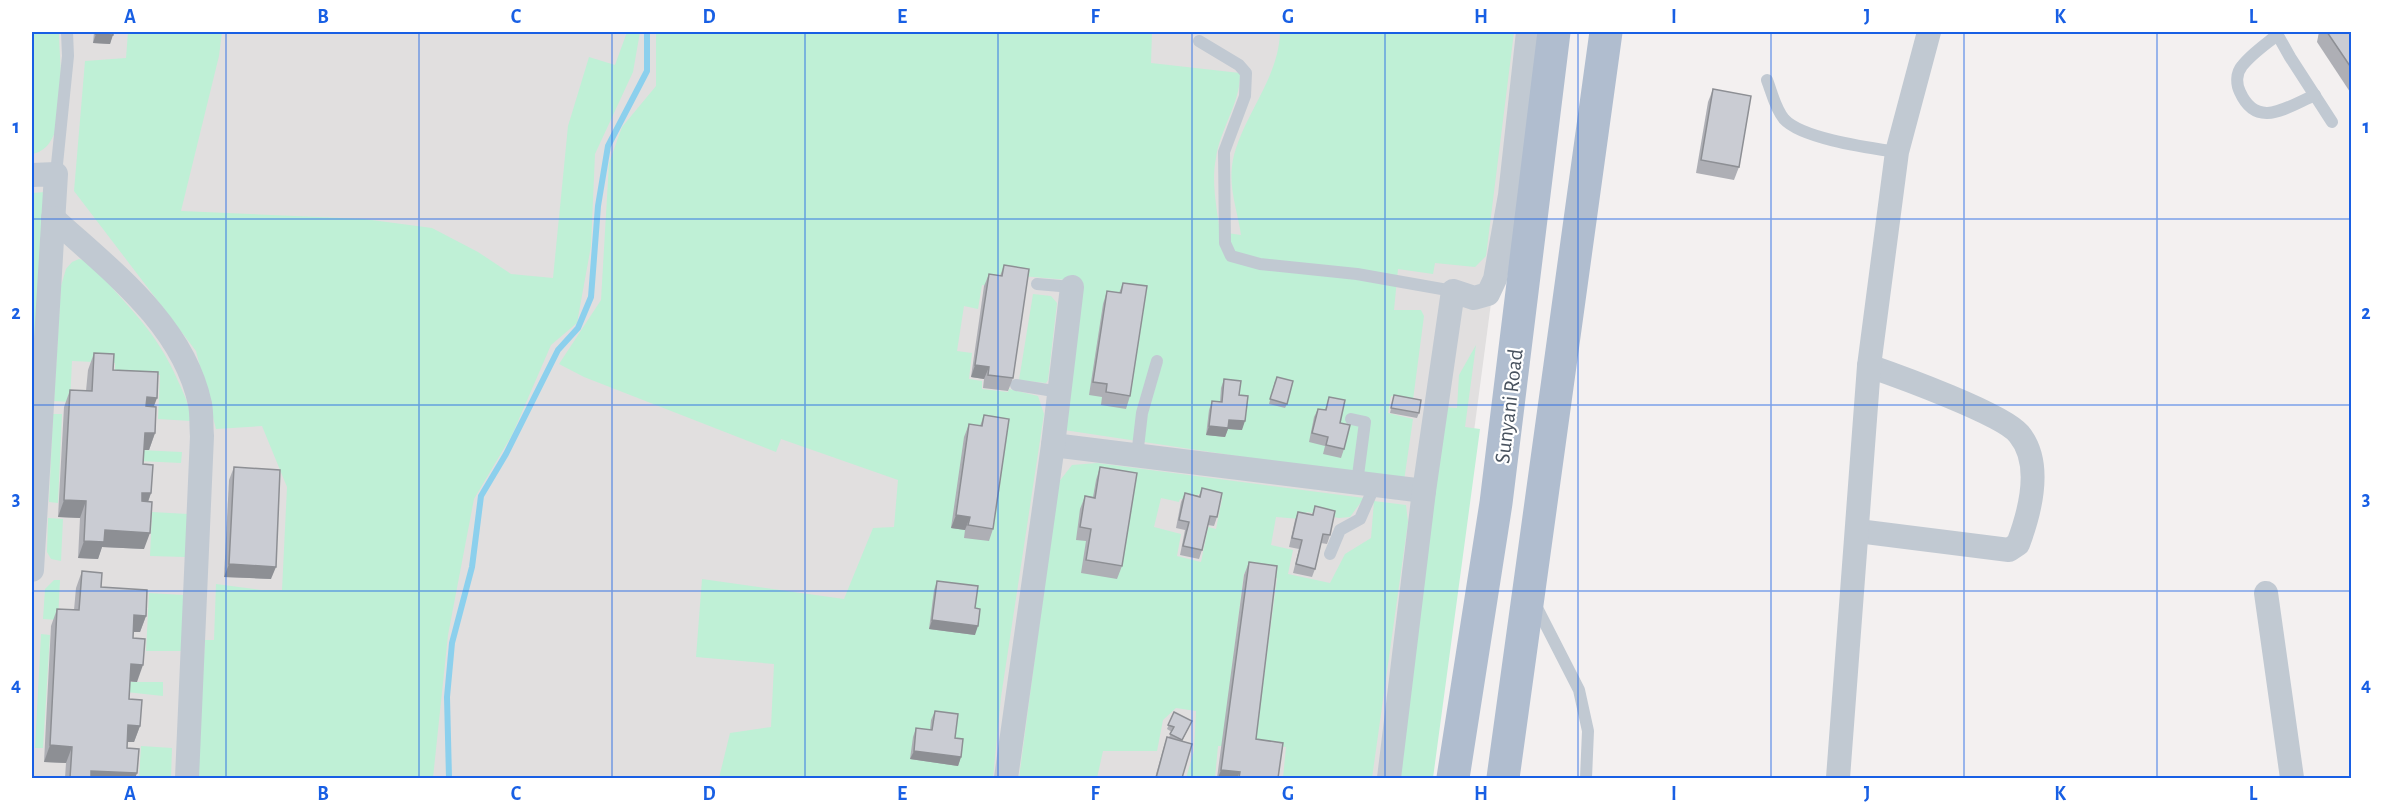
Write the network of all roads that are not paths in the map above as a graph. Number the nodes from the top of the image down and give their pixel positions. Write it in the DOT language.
graph roads {
  1 [pos="67,32"];
  2 [pos="1528,32"];
  3 [pos="1554,32"];
  4 [pos="1606,32"];
  5 [pos="1929,32"];
  6 [pos="2277,33"];
  7 [pos="1199,41"];
  8 [pos="1767,80"];
  9 [pos="2315,95"];
  10 [pos="2332,122"];
  11 [pos="1897,152"];
  12 [pos="56,174"];
  13 [pos="32,175"];
  14 [pos="54,218"];
  15 [pos="1037,284"];
  16 [pos="1072,287"];
  17 [pos="1453,291"];
  18 [pos="1157,361"];
  19 [pos="1869,366"];
  20 [pos="1016,385"];
  21 [pos="1060,392"];
  22 [pos="1351,419"];
  23 [pos="1053,446"];
  24 [pos="1137,456"];
  25 [pos="1366,484"];
  26 [pos="1424,491"];
  27 [pos="1858,531"];
  28 [pos="1330,554"];
  29 [pos="32,570"];
  30 [pos="1530,593"];
  31 [pos="2266,593"];
  32 [pos="187,778"];
  33 [pos="1006,778"];
  34 [pos="1389,778"];
  35 [pos="1453,778"];
  36 [pos="1503,778"];
  37 [pos="1586,778"];
  38 [pos="1838,778"];
  39 [pos="2292,778"];
  1 -- 12 [label="lane"];
  2 -- 17 [label="street"];
  3 -- 35 [label="main road, Sunyani Road"];
  4 -- 30 [label="main road"];
  5 -- 11 [label="street"];
  6 -- 9 [label="lane"];
  6 -- 9 [label="lane"];
  7 -- 17 [label="lane"];
  8 -- 11 [label="lane"];
  9 -- 10 [label="lane"];
  11 -- 19 [label="street"];
  12 -- 13 [label="street"];
  12 -- 14 [label="street"];
  14 -- 29 [label="street"];
  14 -- 32 [label="street"];
  15 -- 16 [label="lane"];
  16 -- 21 [label="street"];
  17 -- 26 [label="street"];
  18 -- 24 [label="lane"];
  19 -- 27 [label="street"];
  19 -- 27 [label="street"];
  20 -- 21 [label="lane"];
  21 -- 23 [label="street"];
  22 -- 25 [label="lane"];
  23 -- 24 [label="street"];
  23 -- 33 [label="street"];
  24 -- 25 [label="street"];
  25 -- 26 [label="street"];
  25 -- 28 [label="lane"];
  26 -- 34 [label="street"];
  27 -- 38 [label="street"];
  30 -- 36 [label="main road"];
  30 -- 37 [label="lane"];
  31 -- 39 [label="street"];
}
